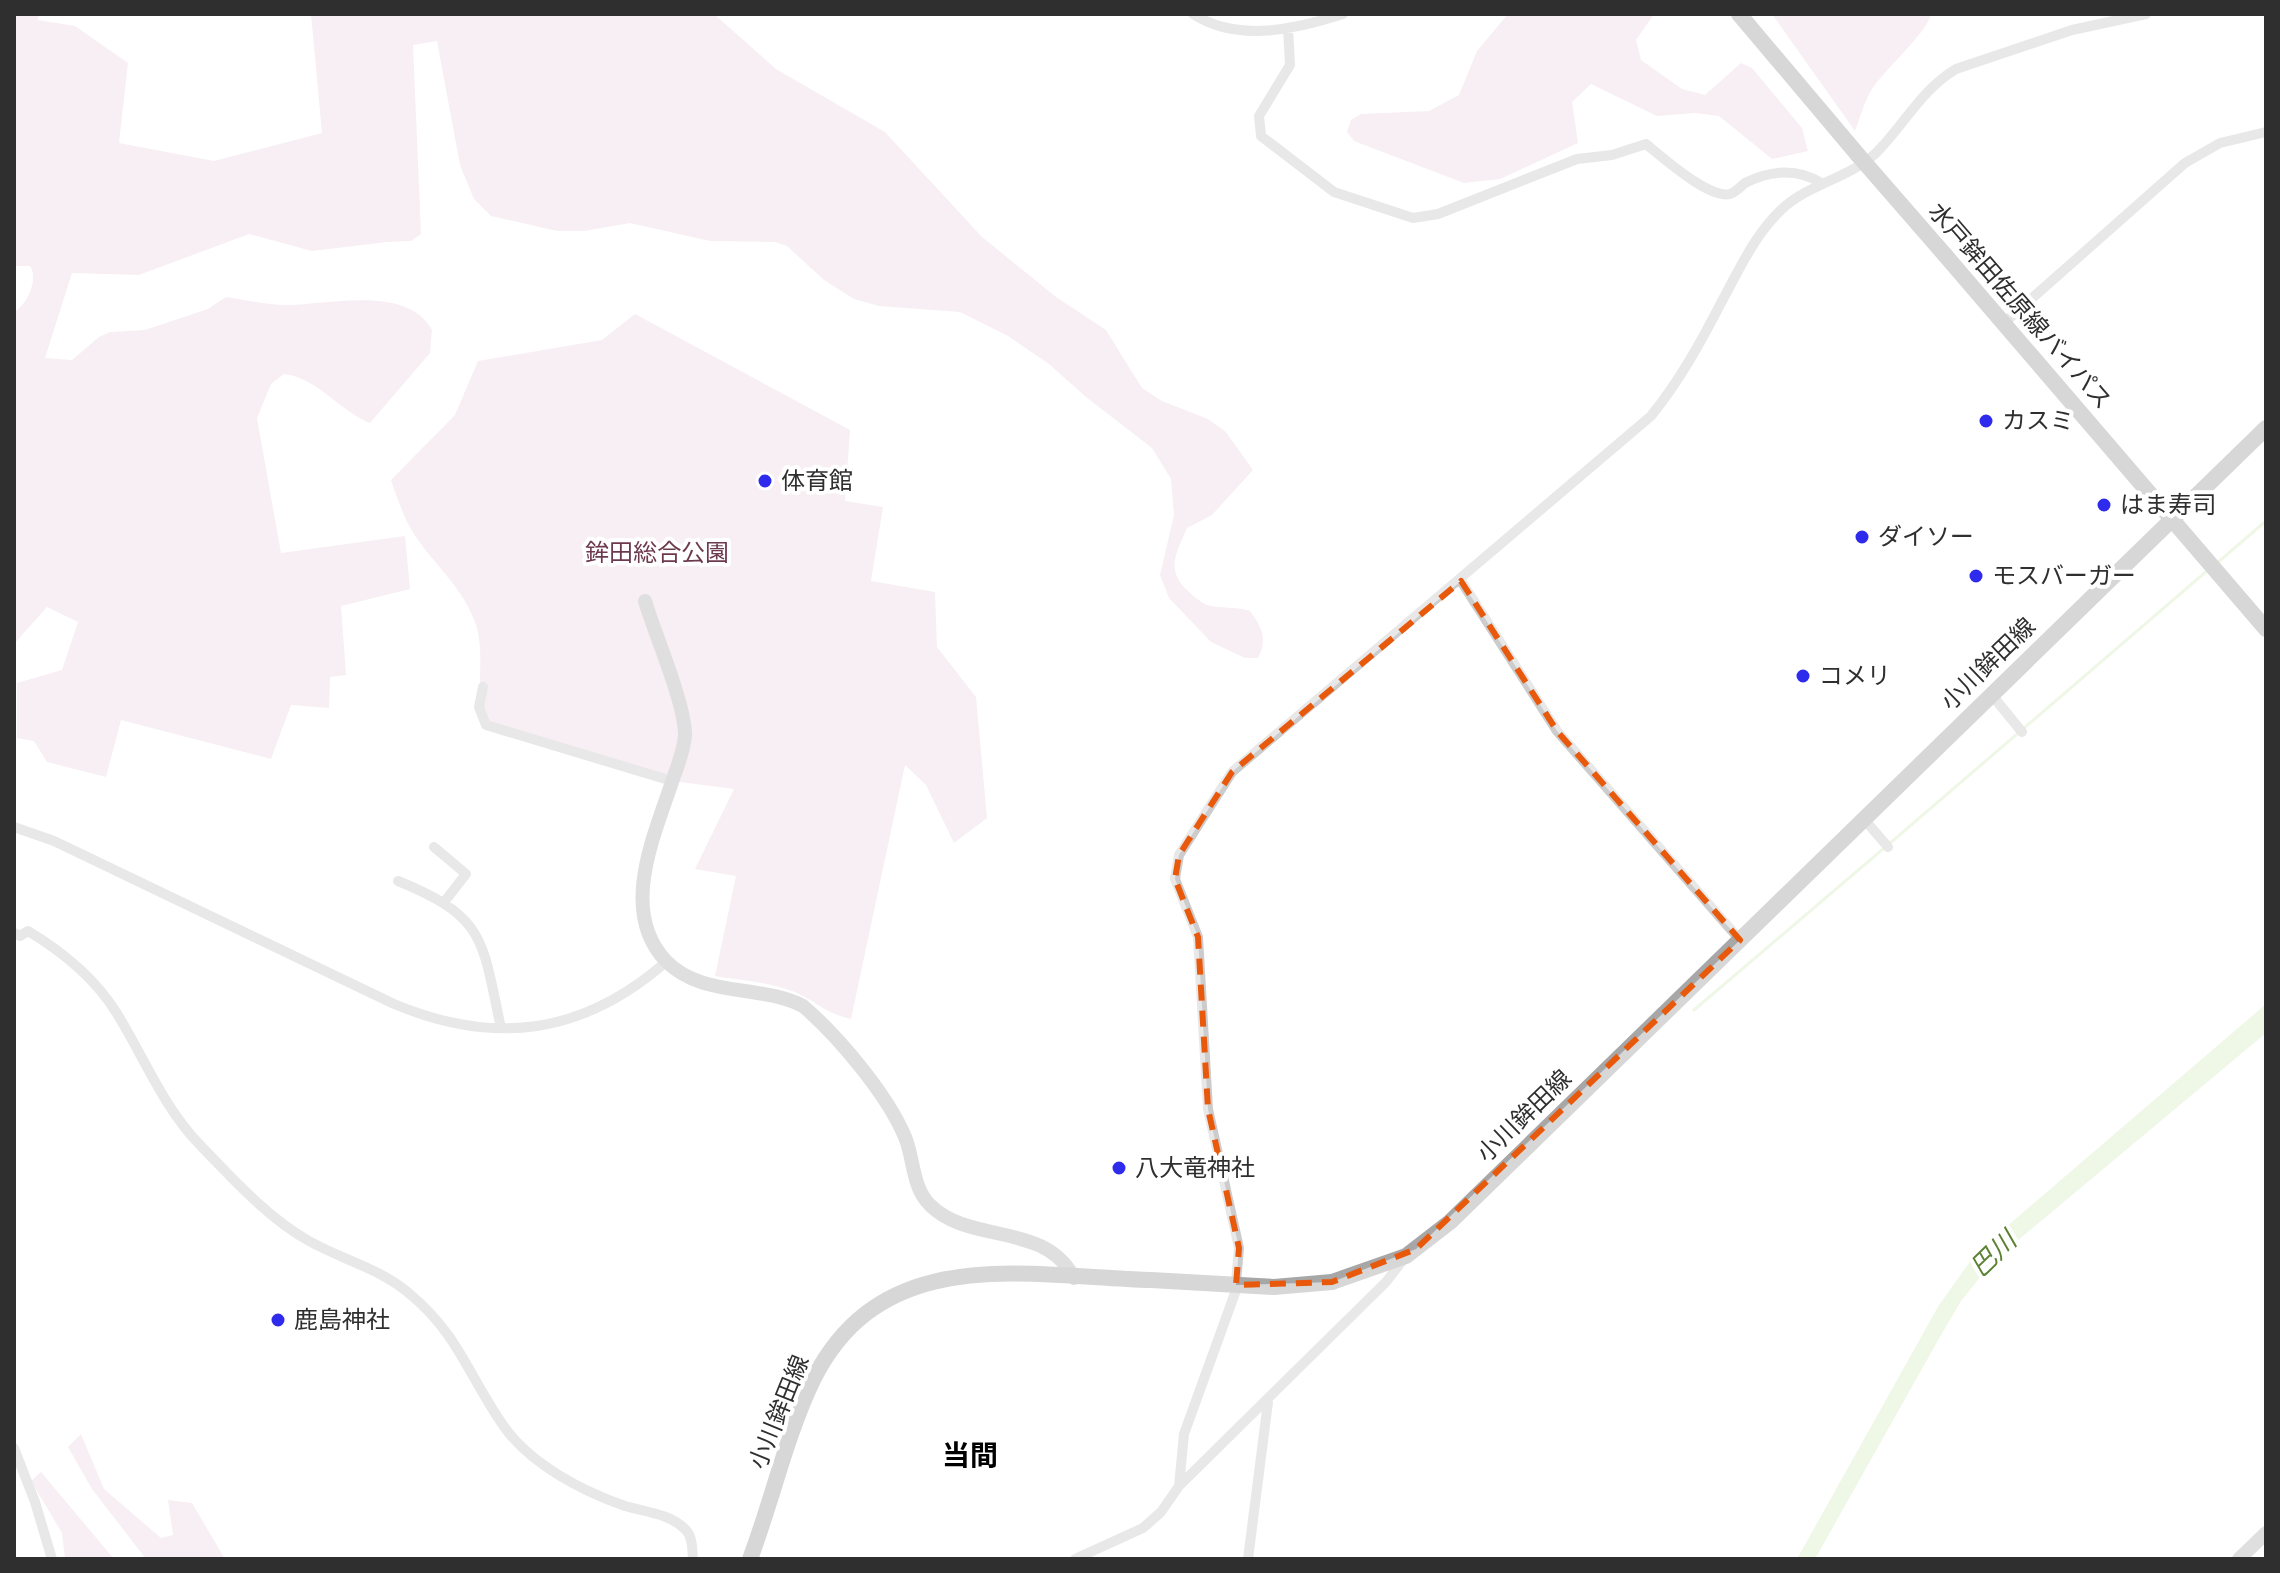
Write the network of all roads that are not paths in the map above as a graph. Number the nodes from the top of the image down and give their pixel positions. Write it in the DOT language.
graph roads {
  1 [pos="1193,14"];
  2 [pos="1343,14"];
  3 [pos="1739,14"];
  4 [pos="2146,14"];
  5 [pos="1288,29"];
  6 [pos="2266,132"];
  7 [pos="1821,183"];
  8 [pos="2004,323"];
  9 [pos="2266,428"];
  10 [pos="2172,519"];
  11 [pos="1461,581"];
  12 [pos="645,601"];
  13 [pos="2266,629"];
  14 [pos="483,687"];
  15 [pos="1991,694"];
  16 [pos="2020,730"];
  17 [pos="672,781"];
  18 [pos="1864,819"];
  19 [pos="14,827"];
  20 [pos="1886,845"];
  21 [pos="434,847"];
  22 [pos="398,881"];
  23 [pos="445,901"];
  24 [pos="14,933"];
  25 [pos="1740,940"];
  26 [pos="667,961"];
  27 [pos="501,1028"];
  28 [pos="1406,1256"];
  29 [pos="1074,1278"];
  30 [pos="1268,1402"];
  31 [pos="14,1448"];
  32 [pos="1179,1486"];
  33 [pos="2266,1533"];
  34 [pos="2243,1557"];
  35 [pos="52,1559"];
  36 [pos="693,1559"];
  37 [pos="750,1559"];
  38 [pos="1075,1559"];
  39 [pos="1248,1559"];
  1 -- 5 [label="street"];
  2 -- 5 [label="street"];
  3 -- 8 [label="main road, 水戸鉾田佐原線バイパス, bridge"];
  4 -- 7 [label="street"];
  5 -- 7 [label="street"];
  6 -- 8 [label="street"];
  7 -- 11 [label="street"];
  8 -- 10 [label="main road, 水戸鉾田佐原線バイパス"];
  9 -- 10 [label="main road, 小川鉾田線"];
  10 -- 13 [label="main road, 水戸鉾田佐原線バイパス"];
  10 -- 15 [label="main road, 小川鉾田線"];
  11 -- 25 [label="street"];
  11 -- 32 [label="street"];
  12 -- 17 [label="street"];
  14 -- 17 [label="street"];
  15 -- 16 [label="street"];
  15 -- 18 [label="main road, 小川鉾田線"];
  17 -- 26 [label="street"];
  18 -- 20 [label="street"];
  18 -- 25 [label="main road, 小川鉾田線"];
  19 -- 27 [label="street"];
  21 -- 23 [label="street"];
  22 -- 23 [label="street"];
  23 -- 27 [label="street"];
  24 -- 36 [label="street"];
  25 -- 28 [label="main road, 小川鉾田線"];
  26 -- 27 [label="street"];
  26 -- 29 [label="street"];
  28 -- 29 [label="main road, 小川鉾田線, bridge"];
  28 -- 30 [label="street"];
  29 -- 37 [label="main road, 小川鉾田線"];
  30 -- 32 [label="street"];
  30 -- 39 [label="street"];
  31 -- 35 [label="street"];
  32 -- 38 [label="street"];
  33 -- 34 [label="street"];
}
